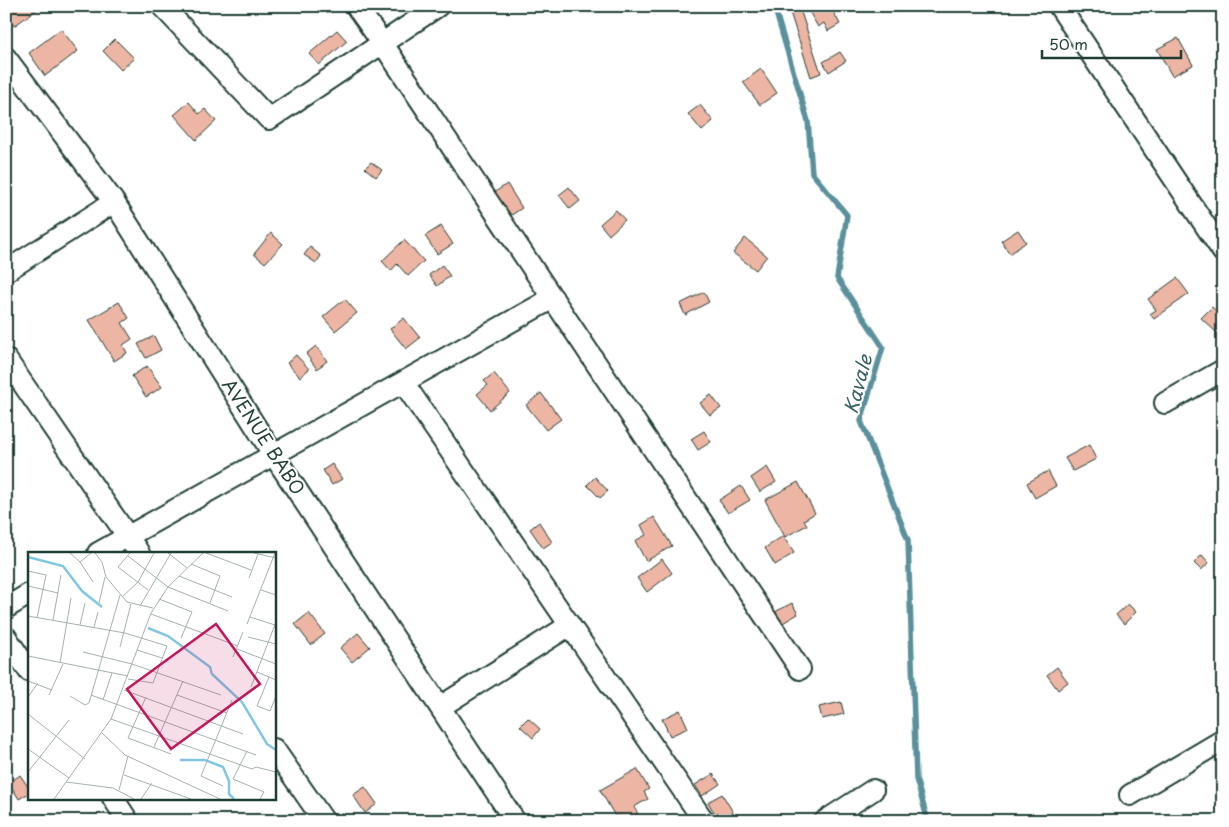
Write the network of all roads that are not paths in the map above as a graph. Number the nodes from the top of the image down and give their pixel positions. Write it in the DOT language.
graph roads {
  1 [pos="162,6"];
  2 [pos="356,6"];
  3 [pos="438,6"];
  4 [pos="1059,6"];
  5 [pos="383,44"];
  6 [pos="6,58"];
  7 [pos="114,202"];
  8 [pos="1223,252"];
  9 [pos="6,271"];
  10 [pos="553,298"];
  11 [pos="6,359"];
  12 [pos="1223,370"];
  13 [pos="403,382"];
  14 [pos="1165,403"];
  15 [pos="273,454"];
  16 [pos="127,536"];
  17 [pos="100,552"];
  18 [pos="137,552"];
  19 [pos="28,595"];
  20 [pos="6,608"];
  21 [pos="570,625"];
  22 [pos="6,637"];
  23 [pos="28,669"];
  24 [pos="800,669"];
  25 [pos="440,707"];
  26 [pos="1223,740"];
  27 [pos="275,750"];
  28 [pos="872,790"];
  29 [pos="1130,795"];
  30 [pos="114,800"];
  31 [pos="128,821"];
  32 [pos="324,821"];
  33 [pos="515,821"];
  34 [pos="704,821"];
  35 [pos="825,821"];
  1 -- 5 [label="street"];
  2 -- 5 [label="street"];
  3 -- 5 [label="street"];
  4 -- 8 [label="street"];
  5 -- 10 [label="street"];
  6 -- 7 [label="street, AVENUE BABO"];
  7 -- 9 [label="street"];
  7 -- 15 [label="street, AVENUE BABO"];
  10 -- 13 [label="street"];
  10 -- 24 [label="street"];
  11 -- 16 [label="street"];
  12 -- 14 [label="street"];
  13 -- 15 [label="street"];
  13 -- 21 [label="street"];
  15 -- 16 [label="street"];
  15 -- 25 [label="street, AVENUE BABO"];
  16 -- 17 [label="street"];
  16 -- 18 [label="street"];
  19 -- 20 [label="street"];
  21 -- 25 [label="street"];
  21 -- 34 [label="street"];
  22 -- 23 [label="street"];
  25 -- 33 [label="street, AVENUE BABO"];
  26 -- 29 [label="street"];
  27 -- 32 [label="street"];
  28 -- 35 [label="street"];
  30 -- 31 [label="street"];
}
